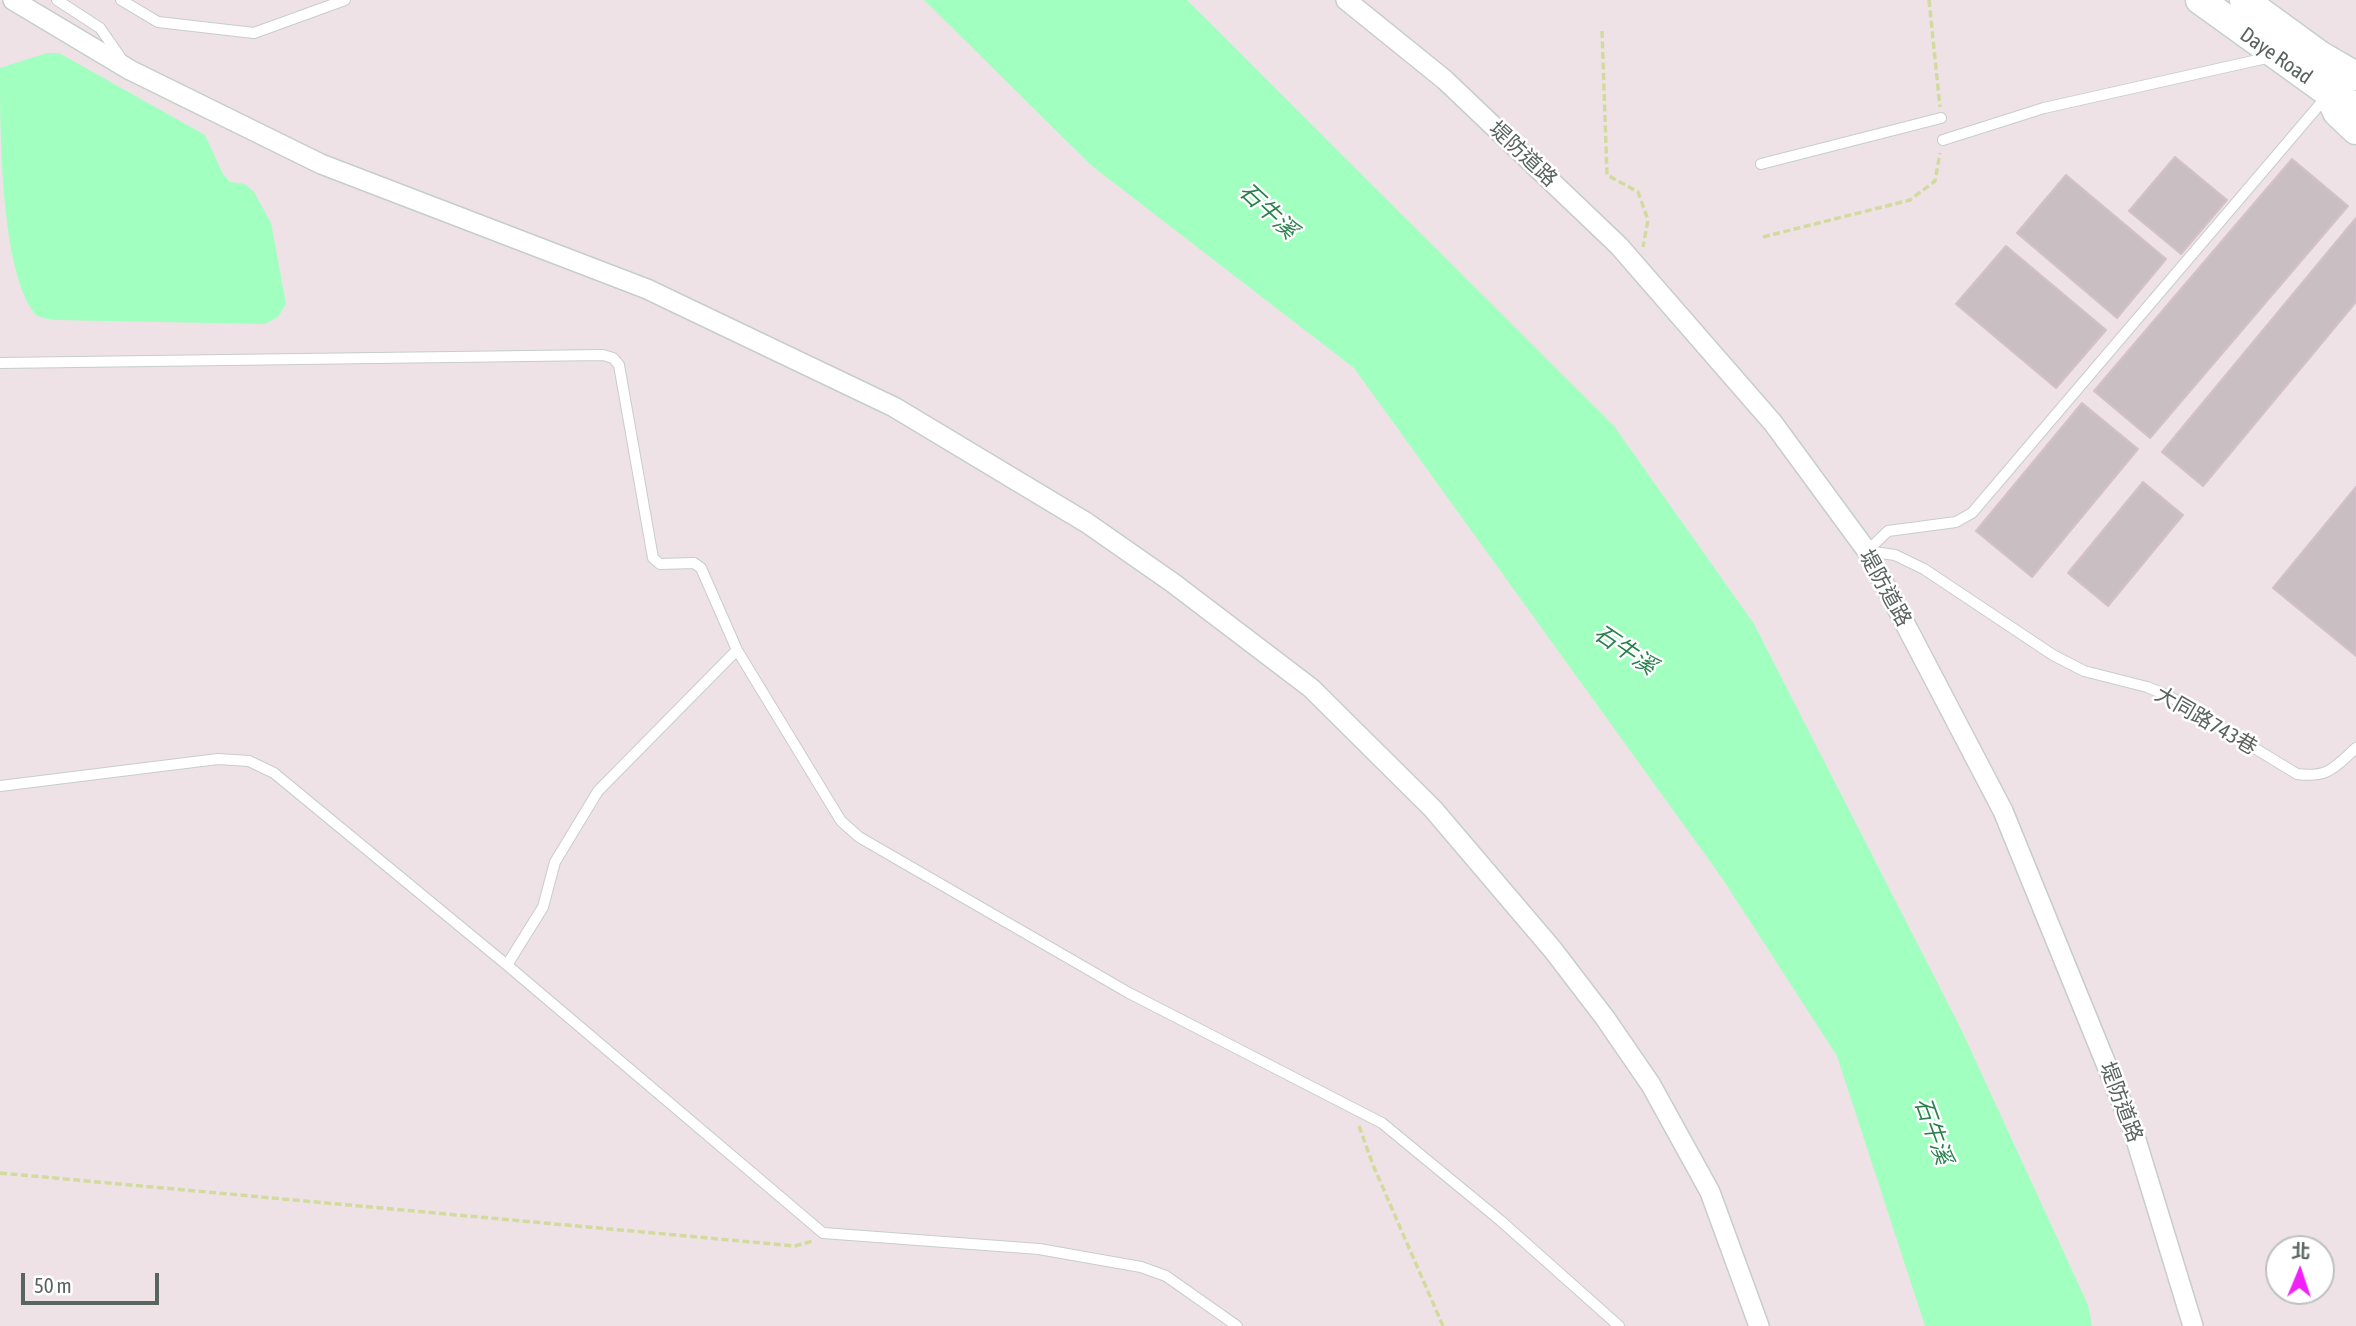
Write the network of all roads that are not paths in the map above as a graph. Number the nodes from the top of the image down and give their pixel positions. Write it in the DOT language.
graph roads {
  1 [pos="13,0"];
  2 [pos="57,0"];
  3 [pos="121,0"];
  4 [pos="345,0"];
  5 [pos="1346,0"];
  6 [pos="2200,0"];
  7 [pos="2244,0"];
  8 [pos="2276,56"];
  9 [pos="130,70"];
  10 [pos="2356,76"];
  11 [pos="2329,93"];
  12 [pos="2356,107"];
  13 [pos="1941,118"];
  14 [pos="2356,130"];
  15 [pos="1943,140"];
  16 [pos="1761,164"];
  17 [pos="0,363"];
  18 [pos="1867,551"];
  19 [pos="737,650"];
  20 [pos="2356,748"];
  21 [pos="0,786"];
  22 [pos="506,965"];
  23 [pos="1237,1326"];
  24 [pos="1619,1326"];
  25 [pos="1759,1326"];
  26 [pos="2193,1326"];
  1 -- 9 [label="street"];
  2 -- 9 [label="lane"];
  3 -- 4 [label="lane"];
  5 -- 18 [label="street, 堤防道路"];
  6 -- 8 [label="main road, Daye Road"];
  7 -- 10 [label="main road, Daye Road"];
  8 -- 11 [label="main road, Daye Road"];
  8 -- 15 [label="lane"];
  9 -- 25 [label="street"];
  11 -- 12 [label="main road, Daye Road"];
  11 -- 14 [label="main road"];
  11 -- 18 [label="lane"];
  13 -- 16 [label="lane"];
  17 -- 19 [label="lane"];
  18 -- 20 [label="lane, 大同路743巷"];
  18 -- 26 [label="street, 堤防道路"];
  19 -- 22 [label="lane"];
  19 -- 24 [label="lane"];
  21 -- 22 [label="lane"];
  22 -- 23 [label="lane"];
}
